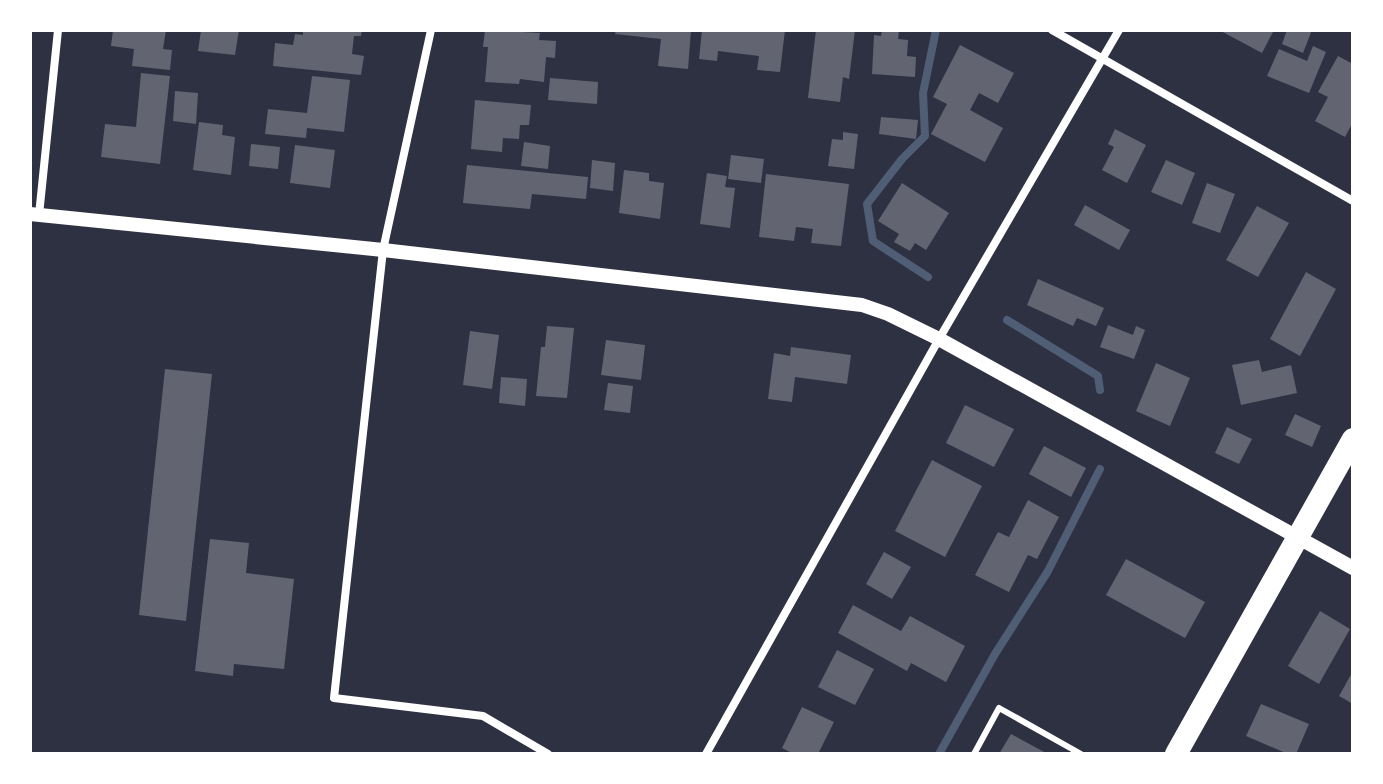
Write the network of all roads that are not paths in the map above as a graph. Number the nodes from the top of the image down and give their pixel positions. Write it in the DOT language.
graph roads {
  1 [pos="58,30"];
  2 [pos="431,30"];
  3 [pos="1052,30"];
  4 [pos="1119,30"];
  5 [pos="1103,59"];
  6 [pos="1353,201"];
  7 [pos="34,214"];
  8 [pos="383,250"];
  9 [pos="939,339"];
  10 [pos="1353,439"];
  11 [pos="1297,537"];
  12 [pos="1353,568"];
  13 [pos="548,754"];
  14 [pos="706,754"];
  15 [pos="974,754"];
  16 [pos="1081,754"];
  17 [pos="1176,754"];
  1 -- 7 [label="street"];
  2 -- 8 [label="street"];
  3 -- 5 [label="street"];
  4 -- 5 [label="street"];
  5 -- 6 [label="street"];
  5 -- 9 [label="street"];
  7 -- 8 [label="street"];
  8 -- 9 [label="street"];
  8 -- 13 [label="street"];
  9 -- 11 [label="street"];
  9 -- 14 [label="street"];
  10 -- 11 [label="highway"];
  11 -- 12 [label="street"];
  11 -- 17 [label="highway"];
  15 -- 16 [label="lane"];
}
